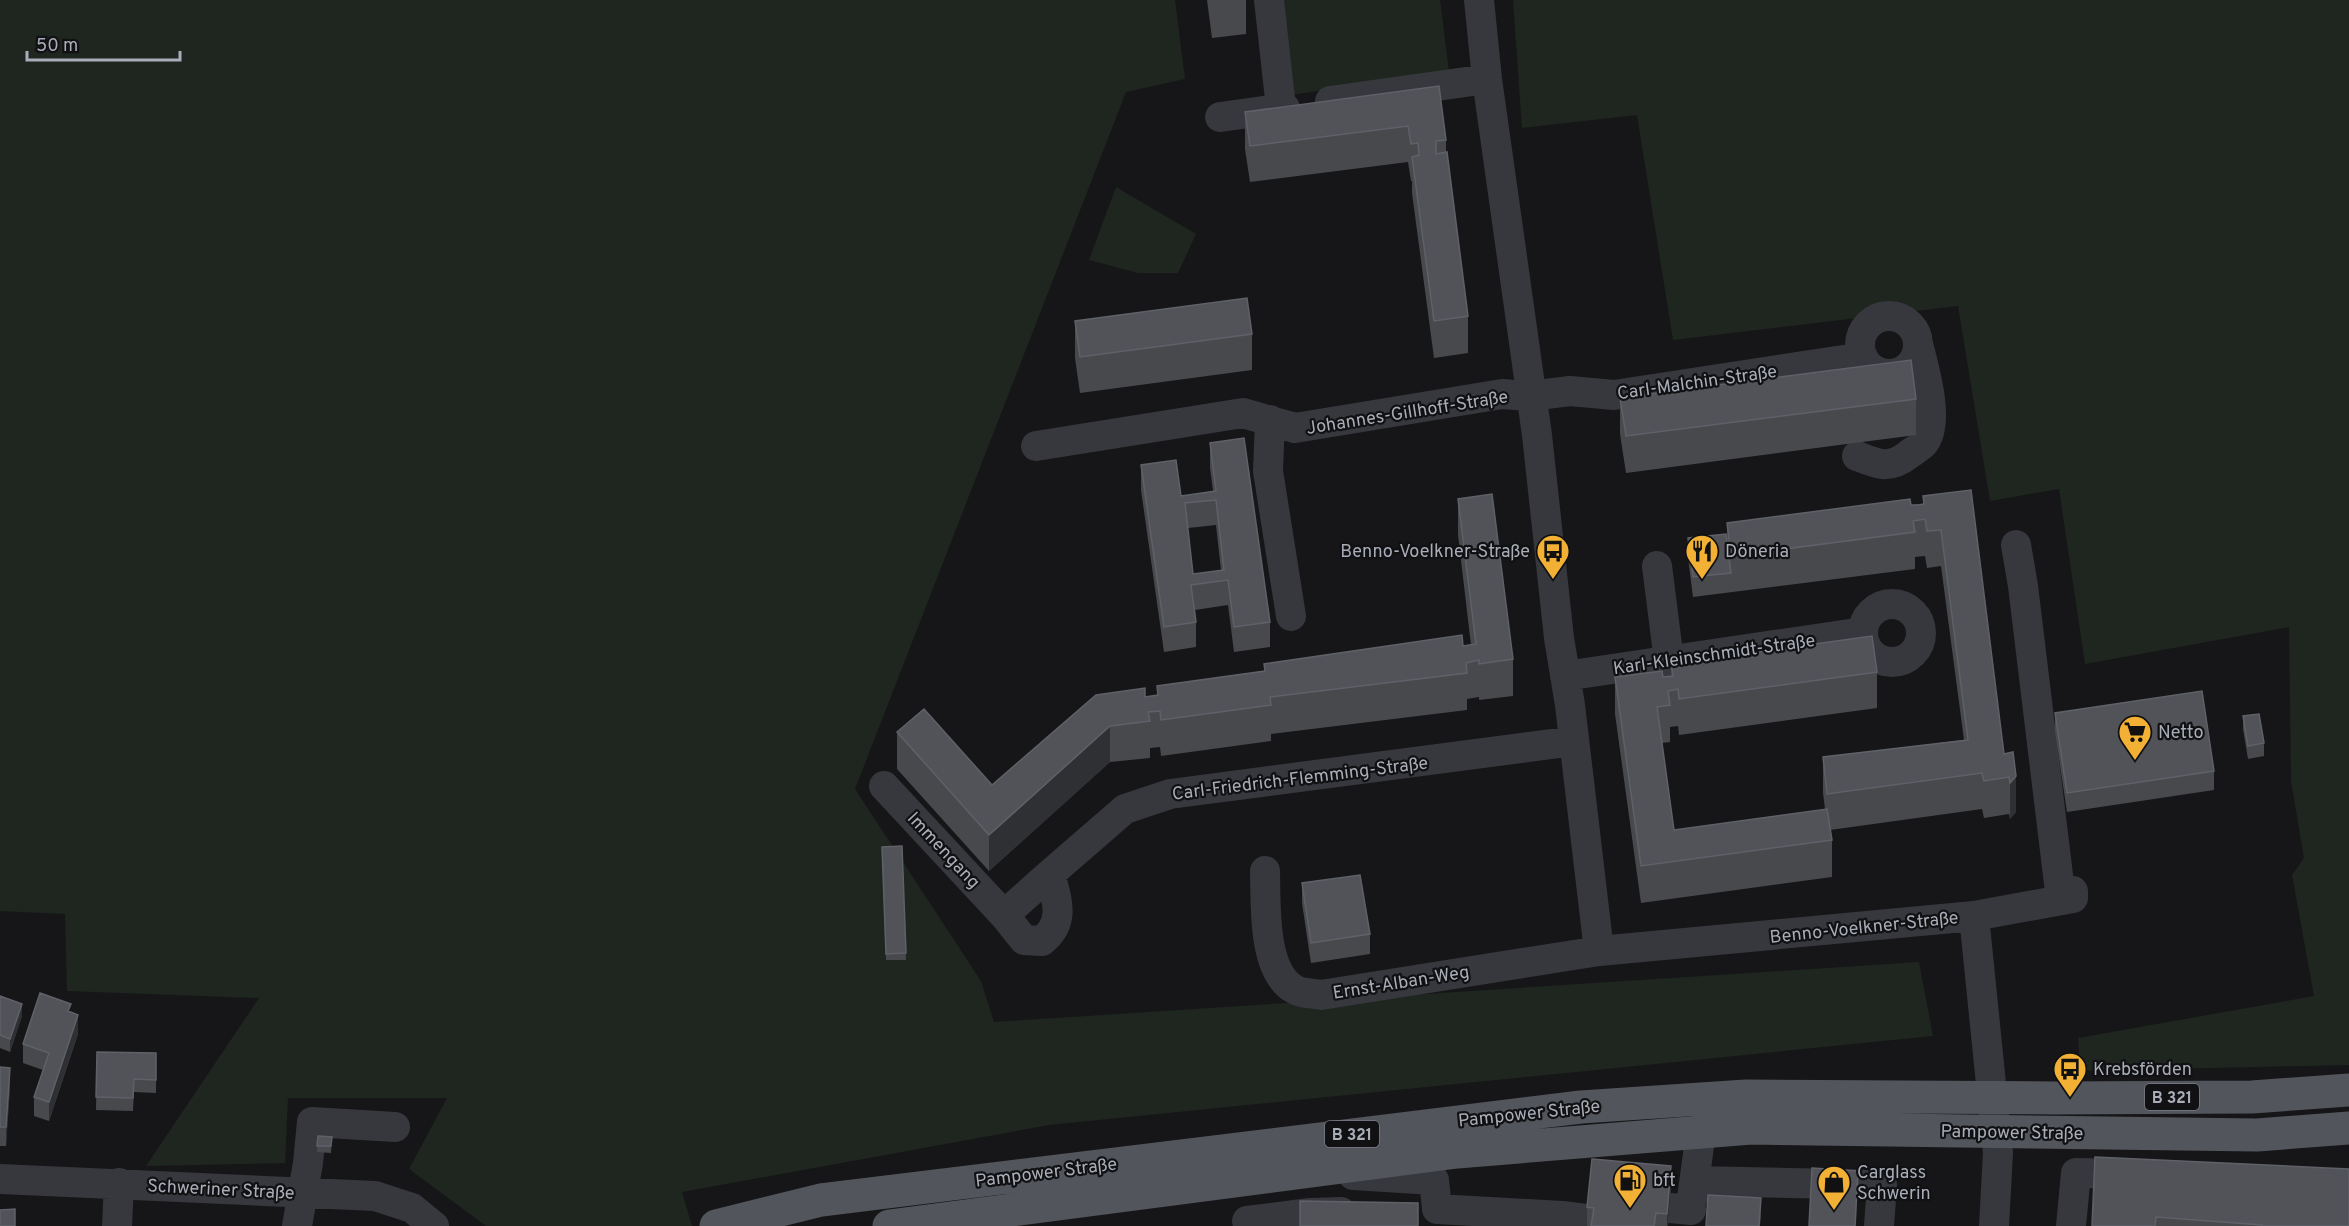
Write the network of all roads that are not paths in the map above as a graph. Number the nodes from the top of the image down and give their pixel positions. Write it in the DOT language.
graph roads {
  1 [pos="1269,0"];
  2 [pos="1479,0"];
  3 [pos="1487,79"];
  4 [pos="1281,108"];
  5 [pos="1220,117"];
  6 [pos="1918,344"];
  7 [pos="1863,357"];
  8 [pos="1530,396"];
  9 [pos="1270,420"];
  10 [pos="1036,446"];
  11 [pos="1857,456"];
  12 [pos="2016,545"];
  13 [pos="1657,566"];
  14 [pos="1291,616"];
  15 [pos="1863,632"];
  16 [pos="1669,661"];
  17 [pos="1564,676"];
  18 [pos="1574,741"];
  19 [pos="884,786"];
  20 [pos="2068,839"];
  21 [pos="1265,871"];
  22 [pos="1050,873"];
  23 [pos="2061,900"];
  24 [pos="1004,915"];
  25 [pos="1974,916"];
  26 [pos="1599,951"];
  27 [pos="2349,1090"];
  28 [pos="1994,1098"];
  29 [pos="395,1128"];
  30 [pos="2349,1128"];
  31 [pos="1997,1130"];
  32 [pos="1701,1131"];
  33 [pos="1308,1172"];
  34 [pos="2159,1174"];
  35 [pos="0,1179"];
  36 [pos="1695,1181"];
  37 [pos="119,1183"];
  38 [pos="302,1193"];
  39 [pos="1368,1211"];
  40 [pos="1496,1212"];
  41 [pos="1690,1218"];
  42 [pos="1247,1221"];
  43 [pos="117,1226"];
  44 [pos="297,1226"];
  45 [pos="434,1226"];
  46 [pos="716,1226"];
  47 [pos="889,1226"];
  48 [pos="1641,1226"];
  49 [pos="1879,1226"];
  50 [pos="1994,1226"];
  51 [pos="2072,1226"];
  1 -- 4 [label="street"];
  2 -- 3 [label="street"];
  3 -- 4 [label="street"];
  3 -- 8 [label="street"];
  4 -- 5 [label="street"];
  6 -- 7 [label="street"];
  6 -- 7 [label="street"];
  6 -- 11 [label="street"];
  7 -- 8 [label="street, Carl-Malchin-Straße"];
  8 -- 9 [label="street, Johannes-Gillhoff-Straße"];
  8 -- 17 [label="street"];
  9 -- 10 [label="street, Johannes-Gillhoff-Straße"];
  9 -- 14 [label="street"];
  12 -- 23 [label="street"];
  13 -- 16 [label="street"];
  15 -- 16 [label="street, Karl-Kleinschmidt-Straße"];
  16 -- 17 [label="street, Karl-Kleinschmidt-Straße"];
  17 -- 18 [label="street"];
  18 -- 22 [label="street, Carl-Friedrich-Flemming-Straße"];
  18 -- 26 [label="street"];
  19 -- 24 [label="street, Immengang"];
  20 -- 23 [label="street"];
  21 -- 26 [label="street, Ernst-Alban-Weg"];
  22 -- 24 [label="street, Carl-Friedrich-Flemming-Straße"];
  22 -- 24 [label="street"];
  23 -- 25 [label="street"];
  25 -- 26 [label="street, Benno-Voelkner-Straße"];
  25 -- 28 [label="street, Benno-Voelkner-Straße"];
  27 -- 28 [label="main road, Pampower Straße / B 321"];
  28 -- 31 [label="street, Benno-Voelkner-Straße"];
  28 -- 46 [label="main road, Pampower Straße / B 321"];
  29 -- 38 [label="street"];
  30 -- 31 [label="main road, Pampower Straße / B 321"];
  31 -- 32 [label="main road, Pampower Straße / B 321"];
  31 -- 50 [label="street, Benno-Voelkner-Straße"];
  32 -- 33 [label="main road, Pampower Straße / B 321"];
  32 -- 36 [label="street"];
  33 -- 40 [label="street"];
  33 -- 47 [label="main road, Pampower Straße / B 321"];
  34 -- 51 [label="street"];
  35 -- 37 [label="street, Schweriner Straße"];
  36 -- 41 [label="street"];
  36 -- 49 [label="street"];
  37 -- 38 [label="street, Schweriner Straße"];
  37 -- 43 [label="street"];
  38 -- 44 [label="street"];
  38 -- 45 [label="street, Schweriner Straße"];
  39 -- 42 [label="street"];
  40 -- 41 [label="street"];
  40 -- 48 [label="street"];
}
